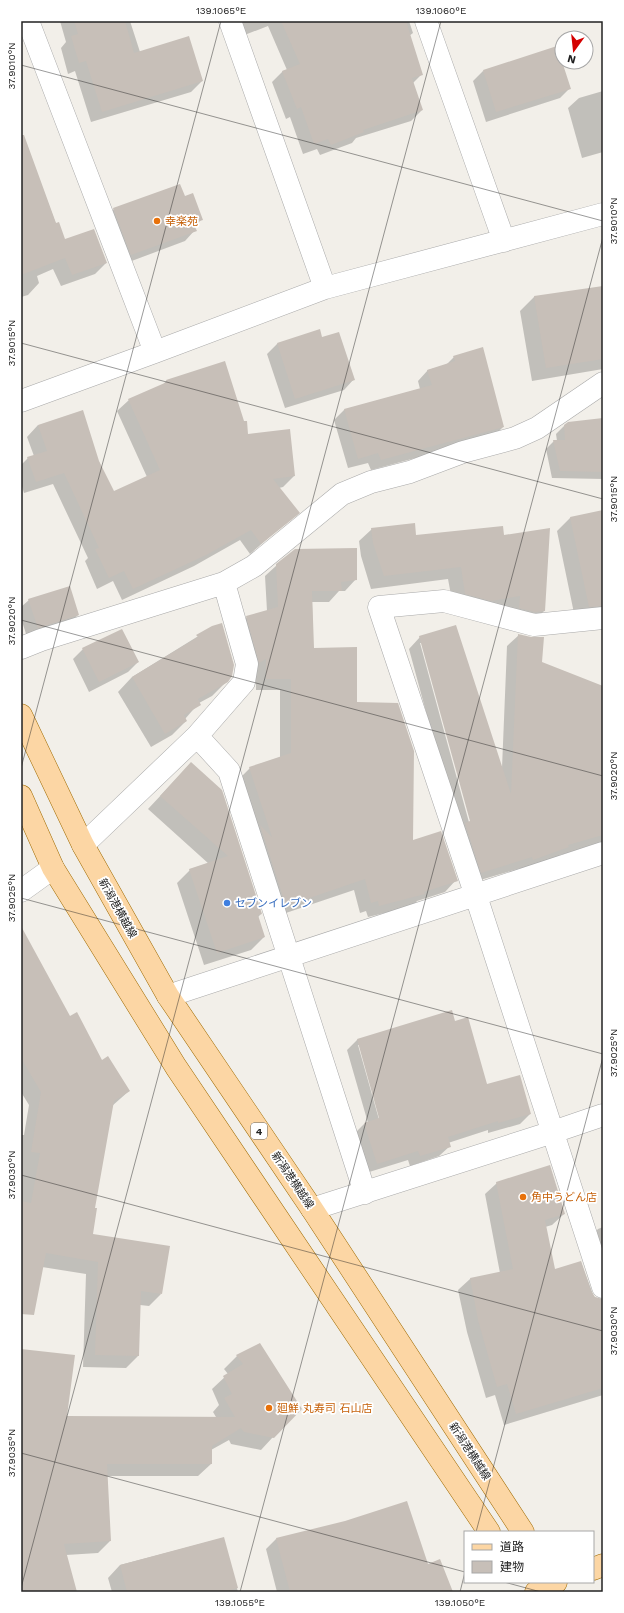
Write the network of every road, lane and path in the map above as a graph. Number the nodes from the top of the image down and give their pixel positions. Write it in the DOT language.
graph roads {
  1 [pos="28,21"];
  2 [pos="230,21"];
  3 [pos="426,21"];
  4 [pos="603,214"];
  5 [pos="504,241"];
  6 [pos="325,288"];
  7 [pos="155,352"];
  8 [pos="603,383"];
  9 [pos="21,401"];
  10 [pos="224,583"];
  11 [pos="603,618"];
  12 [pos="21,648"];
  13 [pos="21,715"];
  14 [pos="197,736"];
  15 [pos="21,796"];
  16 [pos="83,845"];
  17 [pos="603,853"];
  18 [pos="53,868"];
  19 [pos="21,891"];
  20 [pos="476,896"];
  21 [pos="289,956"];
  22 [pos="168,996"];
  23 [pos="603,1114"];
  24 [pos="553,1132"];
  25 [pos="365,1193"];
  26 [pos="312,1210"];
  27 [pos="603,1287"];
  28 [pos="488,1531"];
  29 [pos="522,1531"];
  30 [pos="524,1583"];
  31 [pos="553,1583"];
  32 [pos="556,1583"];
  33 [pos="530,1592"];
  34 [pos="536,1592"];
  35 [pos="560,1592"];
  1 -- 7 [label="street"];
  2 -- 6 [label="street"];
  3 -- 5 [label="street"];
  4 -- 5 [label="street"];
  5 -- 6 [label="street"];
  6 -- 7 [label="street"];
  7 -- 9 [label="street"];
  8 -- 10 [label="street"];
  10 -- 12 [label="street"];
  10 -- 14 [label="street"];
  11 -- 20 [label="street"];
  13 -- 16 [label="main road, 新潟港横越線 / 4"];
  14 -- 16 [label="street"];
  14 -- 21 [label="street"];
  15 -- 18 [label="main road"];
  16 -- 22 [label="main road, 新潟港横越線 / 4"];
  17 -- 20 [label="street"];
  18 -- 19 [label="street"];
  18 -- 28 [label="main road"];
  20 -- 21 [label="street"];
  20 -- 24 [label="street"];
  21 -- 22 [label="street"];
  21 -- 25 [label="street"];
  22 -- 26 [label="main road, 新潟港横越線 / 4"];
  23 -- 24 [label="street"];
  24 -- 25 [label="street"];
  24 -- 27 [label="street"];
  25 -- 26 [label="street"];
  26 -- 29 [label="main road, 新潟港横越線 / 4"];
  30 -- 33 [label="main road"];
  31 -- 34 [label="main road"];
  32 -- 35 [label="main road"];
}
